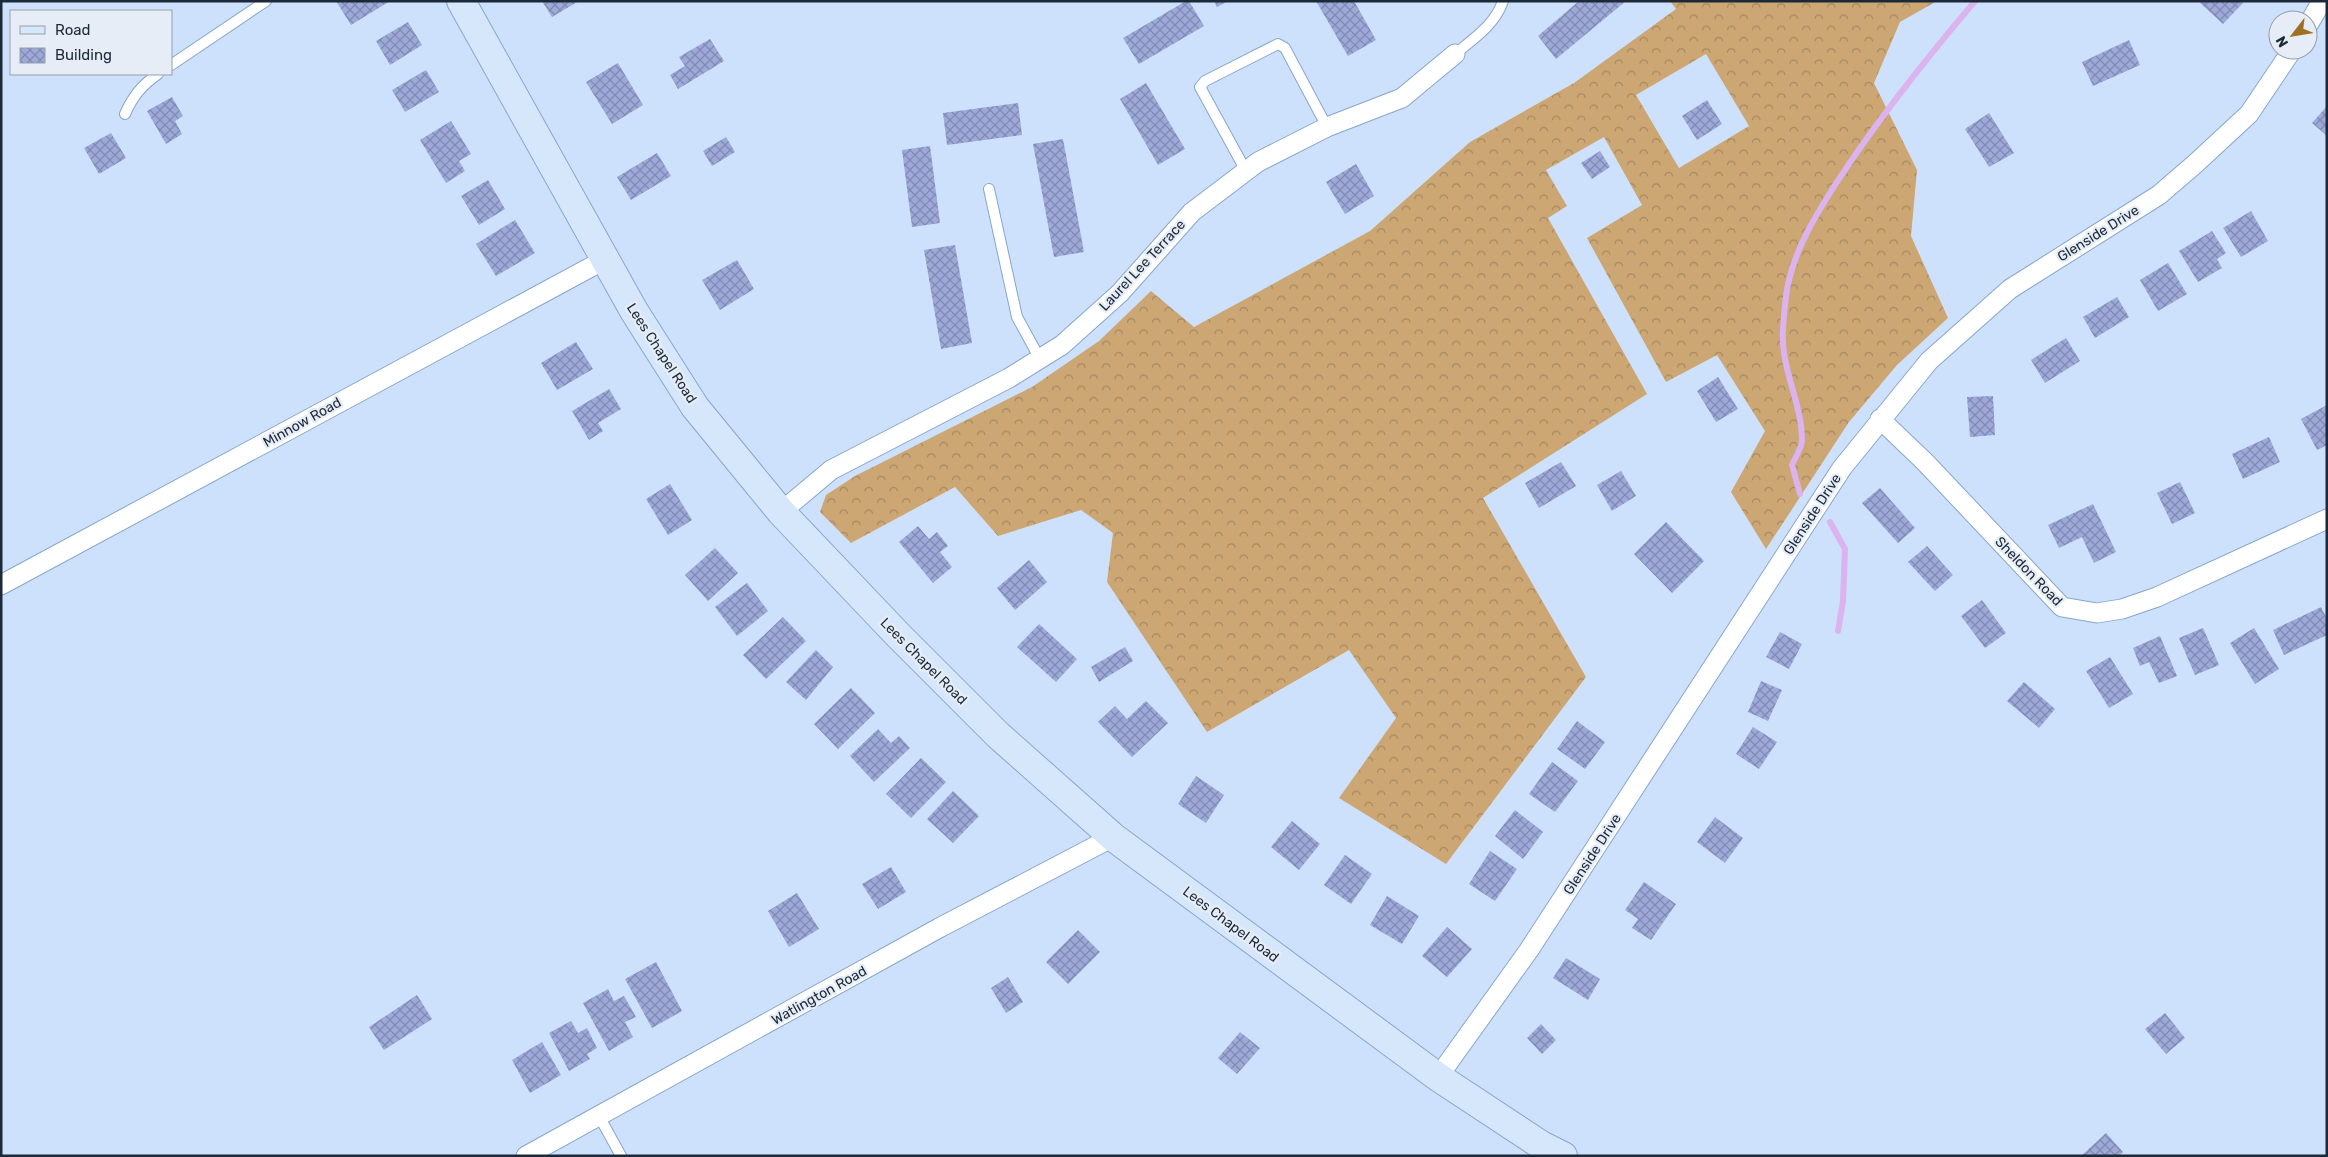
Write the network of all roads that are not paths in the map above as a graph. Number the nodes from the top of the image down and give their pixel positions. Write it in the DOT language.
graph roads {
  1 [pos="266,1"];
  2 [pos="461,1"];
  3 [pos="1503,1"];
  4 [pos="1454,54"];
  5 [pos="2285,60"];
  6 [pos="172,64"];
  7 [pos="156,75"];
  8 [pos="125,114"];
  9 [pos="1326,127"];
  10 [pos="1246,171"];
  11 [pos="989,189"];
  12 [pos="604,260"];
  13 [pos="1040,359"];
  14 [pos="1880,419"];
  15 [pos="781,512"];
  16 [pos="2327,519"];
  17 [pos="1,585"];
  18 [pos="1114,837"];
  19 [pos="1438,1076"];
  20 [pos="599,1116"];
  21 [pos="526,1156"];
  22 [pos="621,1156"];
  23 [pos="1563,1156"];
  1 -- 6 [label="lane"];
  2 -- 12 [label="main road, Lees Chapel Road"];
  3 -- 4 [label="lane"];
  4 -- 9 [label="street, Laurel Lee Terrace"];
  5 -- 14 [label="street, Glenside Drive"];
  7 -- 8 [label="lane"];
  9 -- 10 [label="street, Laurel Lee Terrace"];
  9 -- 10 [label="lane"];
  10 -- 13 [label="street, Laurel Lee Terrace"];
  11 -- 13 [label="lane"];
  12 -- 15 [label="main road, Lees Chapel Road"];
  12 -- 17 [label="street, Minnow Road"];
  13 -- 15 [label="street, Laurel Lee Terrace"];
  14 -- 16 [label="street, Sheldon Road"];
  14 -- 19 [label="street, Glenside Drive"];
  15 -- 18 [label="main road, Lees Chapel Road"];
  18 -- 19 [label="main road, Lees Chapel Road"];
  18 -- 20 [label="street, Watlington Road"];
  19 -- 23 [label="main road, Lees Chapel Road"];
  20 -- 21 [label="street, Watlington Road"];
  20 -- 22 [label="lane"];
}
